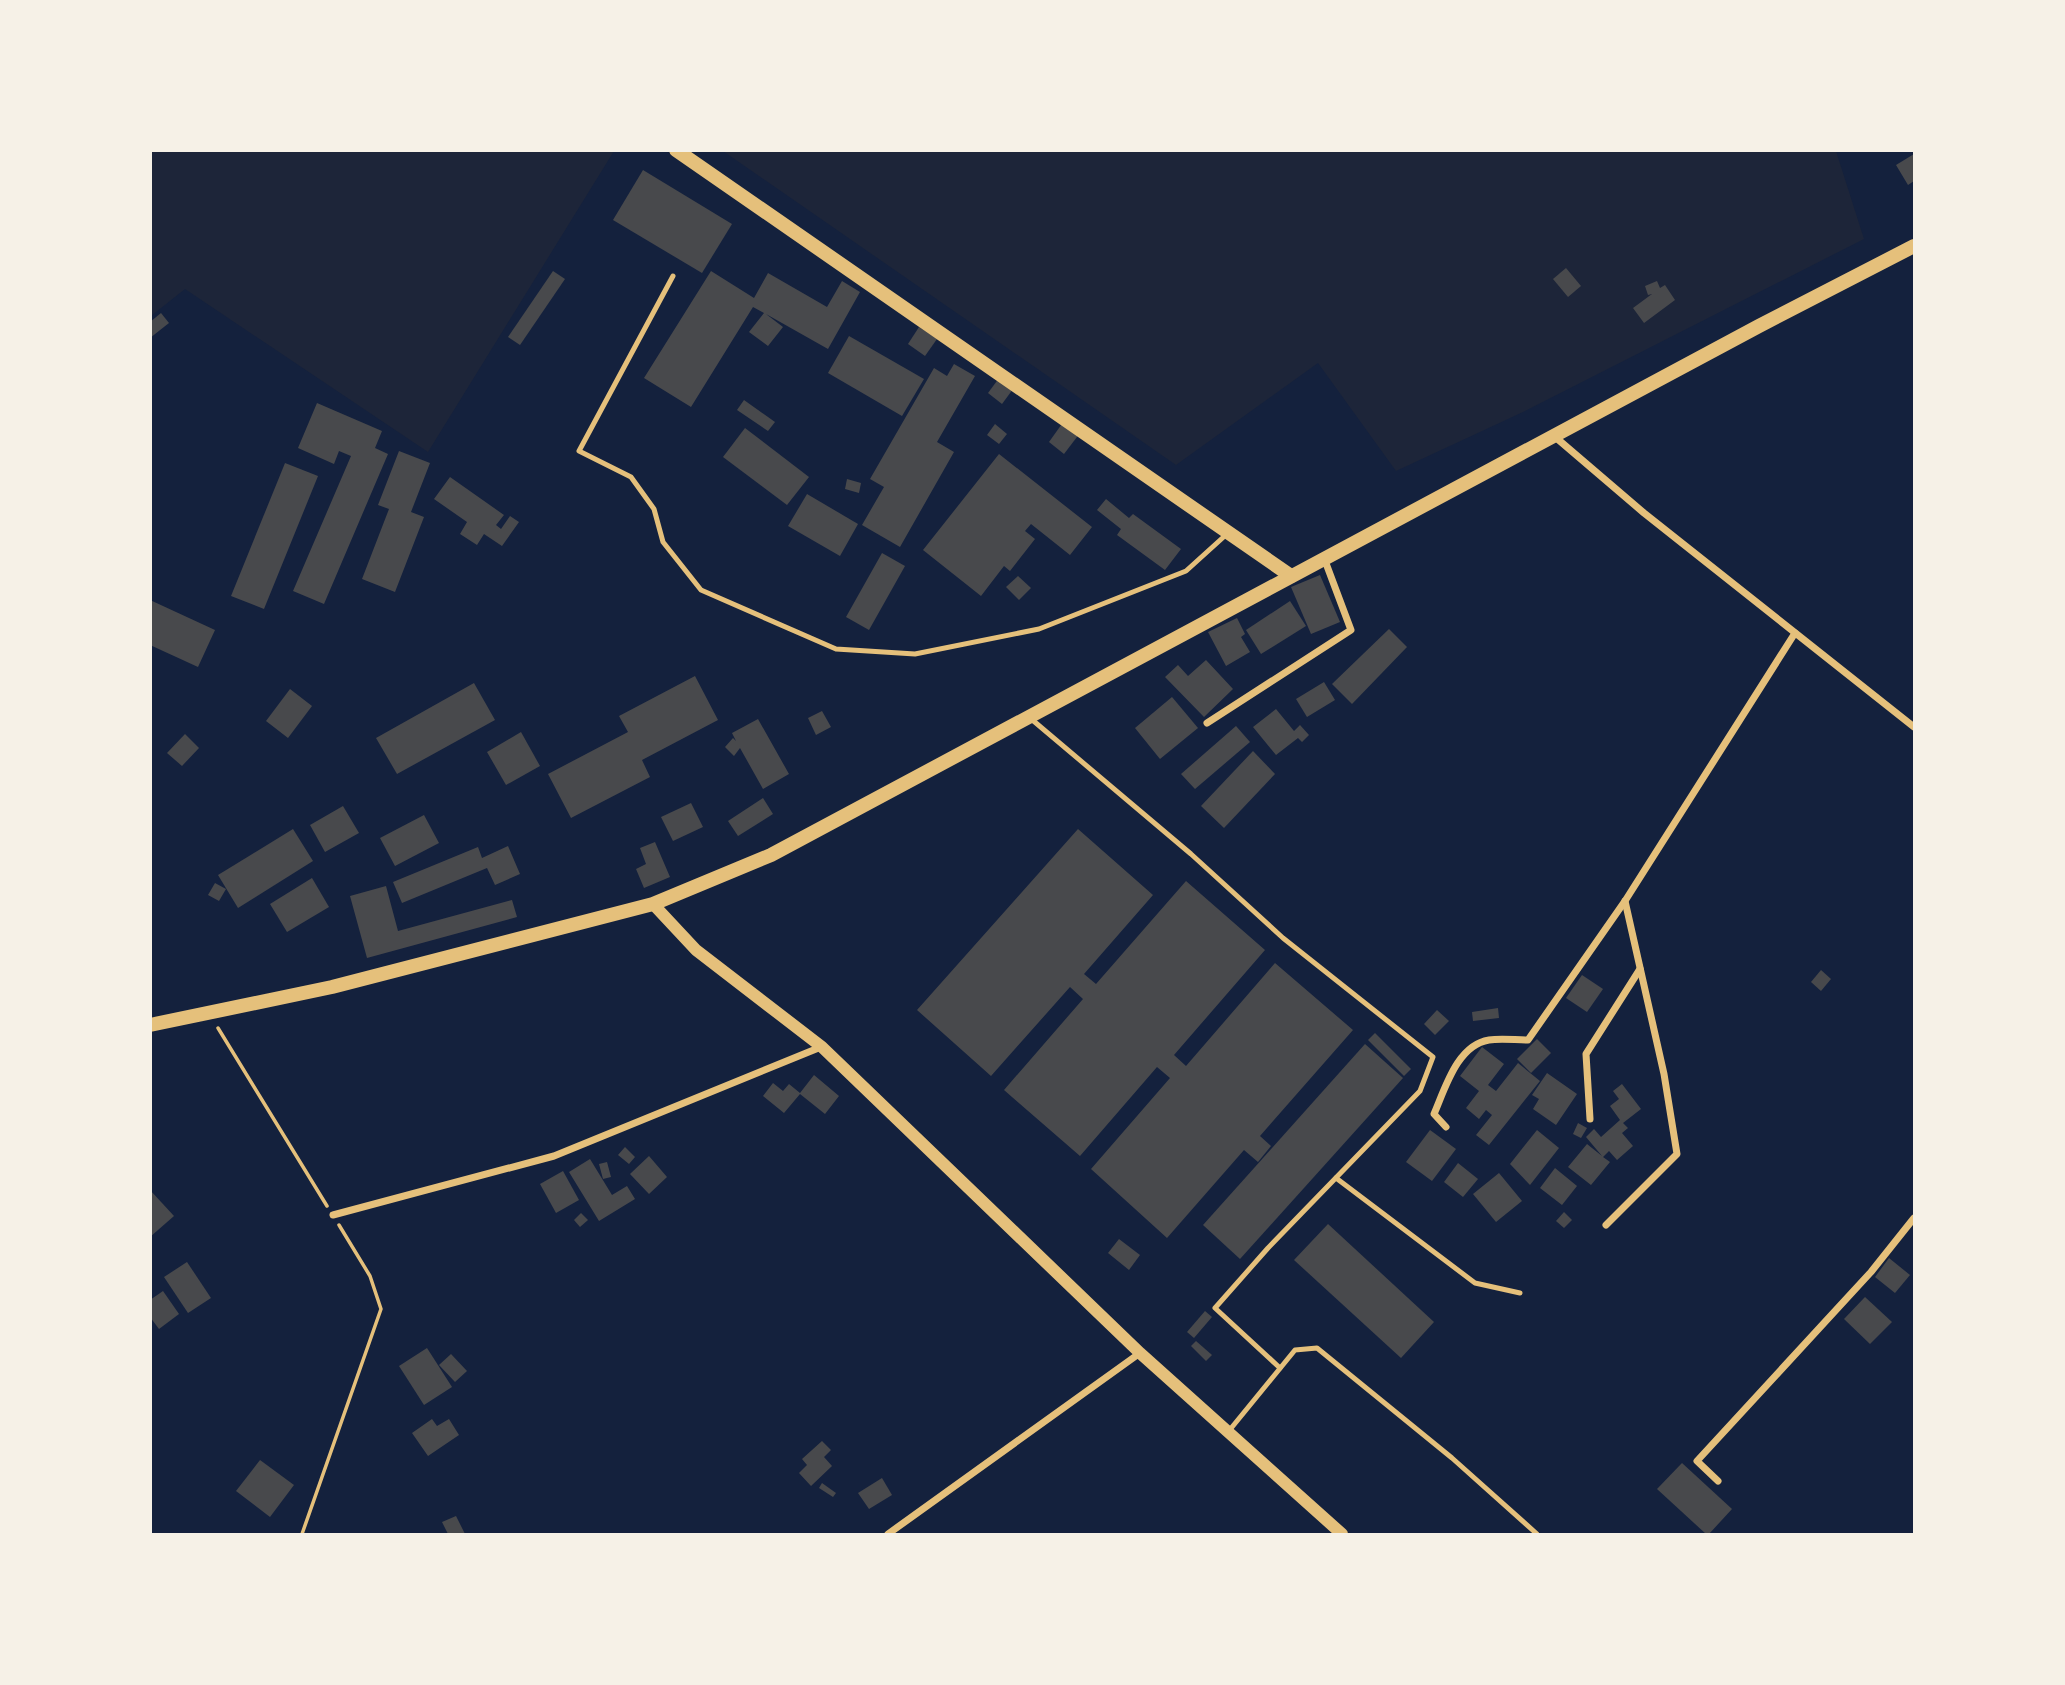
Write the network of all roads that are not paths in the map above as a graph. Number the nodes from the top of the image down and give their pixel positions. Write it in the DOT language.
graph roads {
  1 [pos="676,150"];
  2 [pos="1914,246"];
  3 [pos="673,276"];
  4 [pos="1554,436"];
  5 [pos="1229,532"];
  6 [pos="1324,558"];
  7 [pos="1291,576"];
  8 [pos="1795,633"];
  9 [pos="1028,717"];
  10 [pos="1207,723"];
  11 [pos="1914,727"];
  12 [pos="1625,901"];
  13 [pos="653,904"];
  14 [pos="1640,970"];
  15 [pos="150,1024"];
  16 [pos="822,1046"];
  17 [pos="1590,1119"];
  18 [pos="1446,1127"];
  19 [pos="1336,1178"];
  20 [pos="333,1215"];
  21 [pos="1914,1218"];
  22 [pos="1606,1224"];
  23 [pos="1520,1293"];
  24 [pos="1140,1353"];
  25 [pos="1280,1368"];
  26 [pos="1228,1432"];
  27 [pos="1718,1481"];
  28 [pos="888,1535"];
  29 [pos="1342,1535"];
  30 [pos="1537,1535"];
  1 -- 5 [label="main road"];
  2 -- 4 [label="main road"];
  3 -- 5 [label="lane"];
  4 -- 6 [label="main road"];
  4 -- 8 [label="street"];
  5 -- 7 [label="main road"];
  6 -- 7 [label="main road"];
  6 -- 10 [label="street"];
  7 -- 9 [label="main road"];
  8 -- 11 [label="street"];
  8 -- 12 [label="street"];
  9 -- 13 [label="main road"];
  9 -- 19 [label="lane"];
  12 -- 14 [label="street"];
  12 -- 18 [label="street"];
  13 -- 15 [label="main road"];
  13 -- 16 [label="street"];
  14 -- 17 [label="street"];
  14 -- 22 [label="street"];
  16 -- 20 [label="street"];
  16 -- 24 [label="street"];
  19 -- 23 [label="lane"];
  19 -- 25 [label="lane"];
  21 -- 27 [label="street"];
  24 -- 26 [label="street"];
  24 -- 28 [label="street"];
  25 -- 26 [label="lane"];
  25 -- 30 [label="lane"];
  26 -- 29 [label="street"];
}
